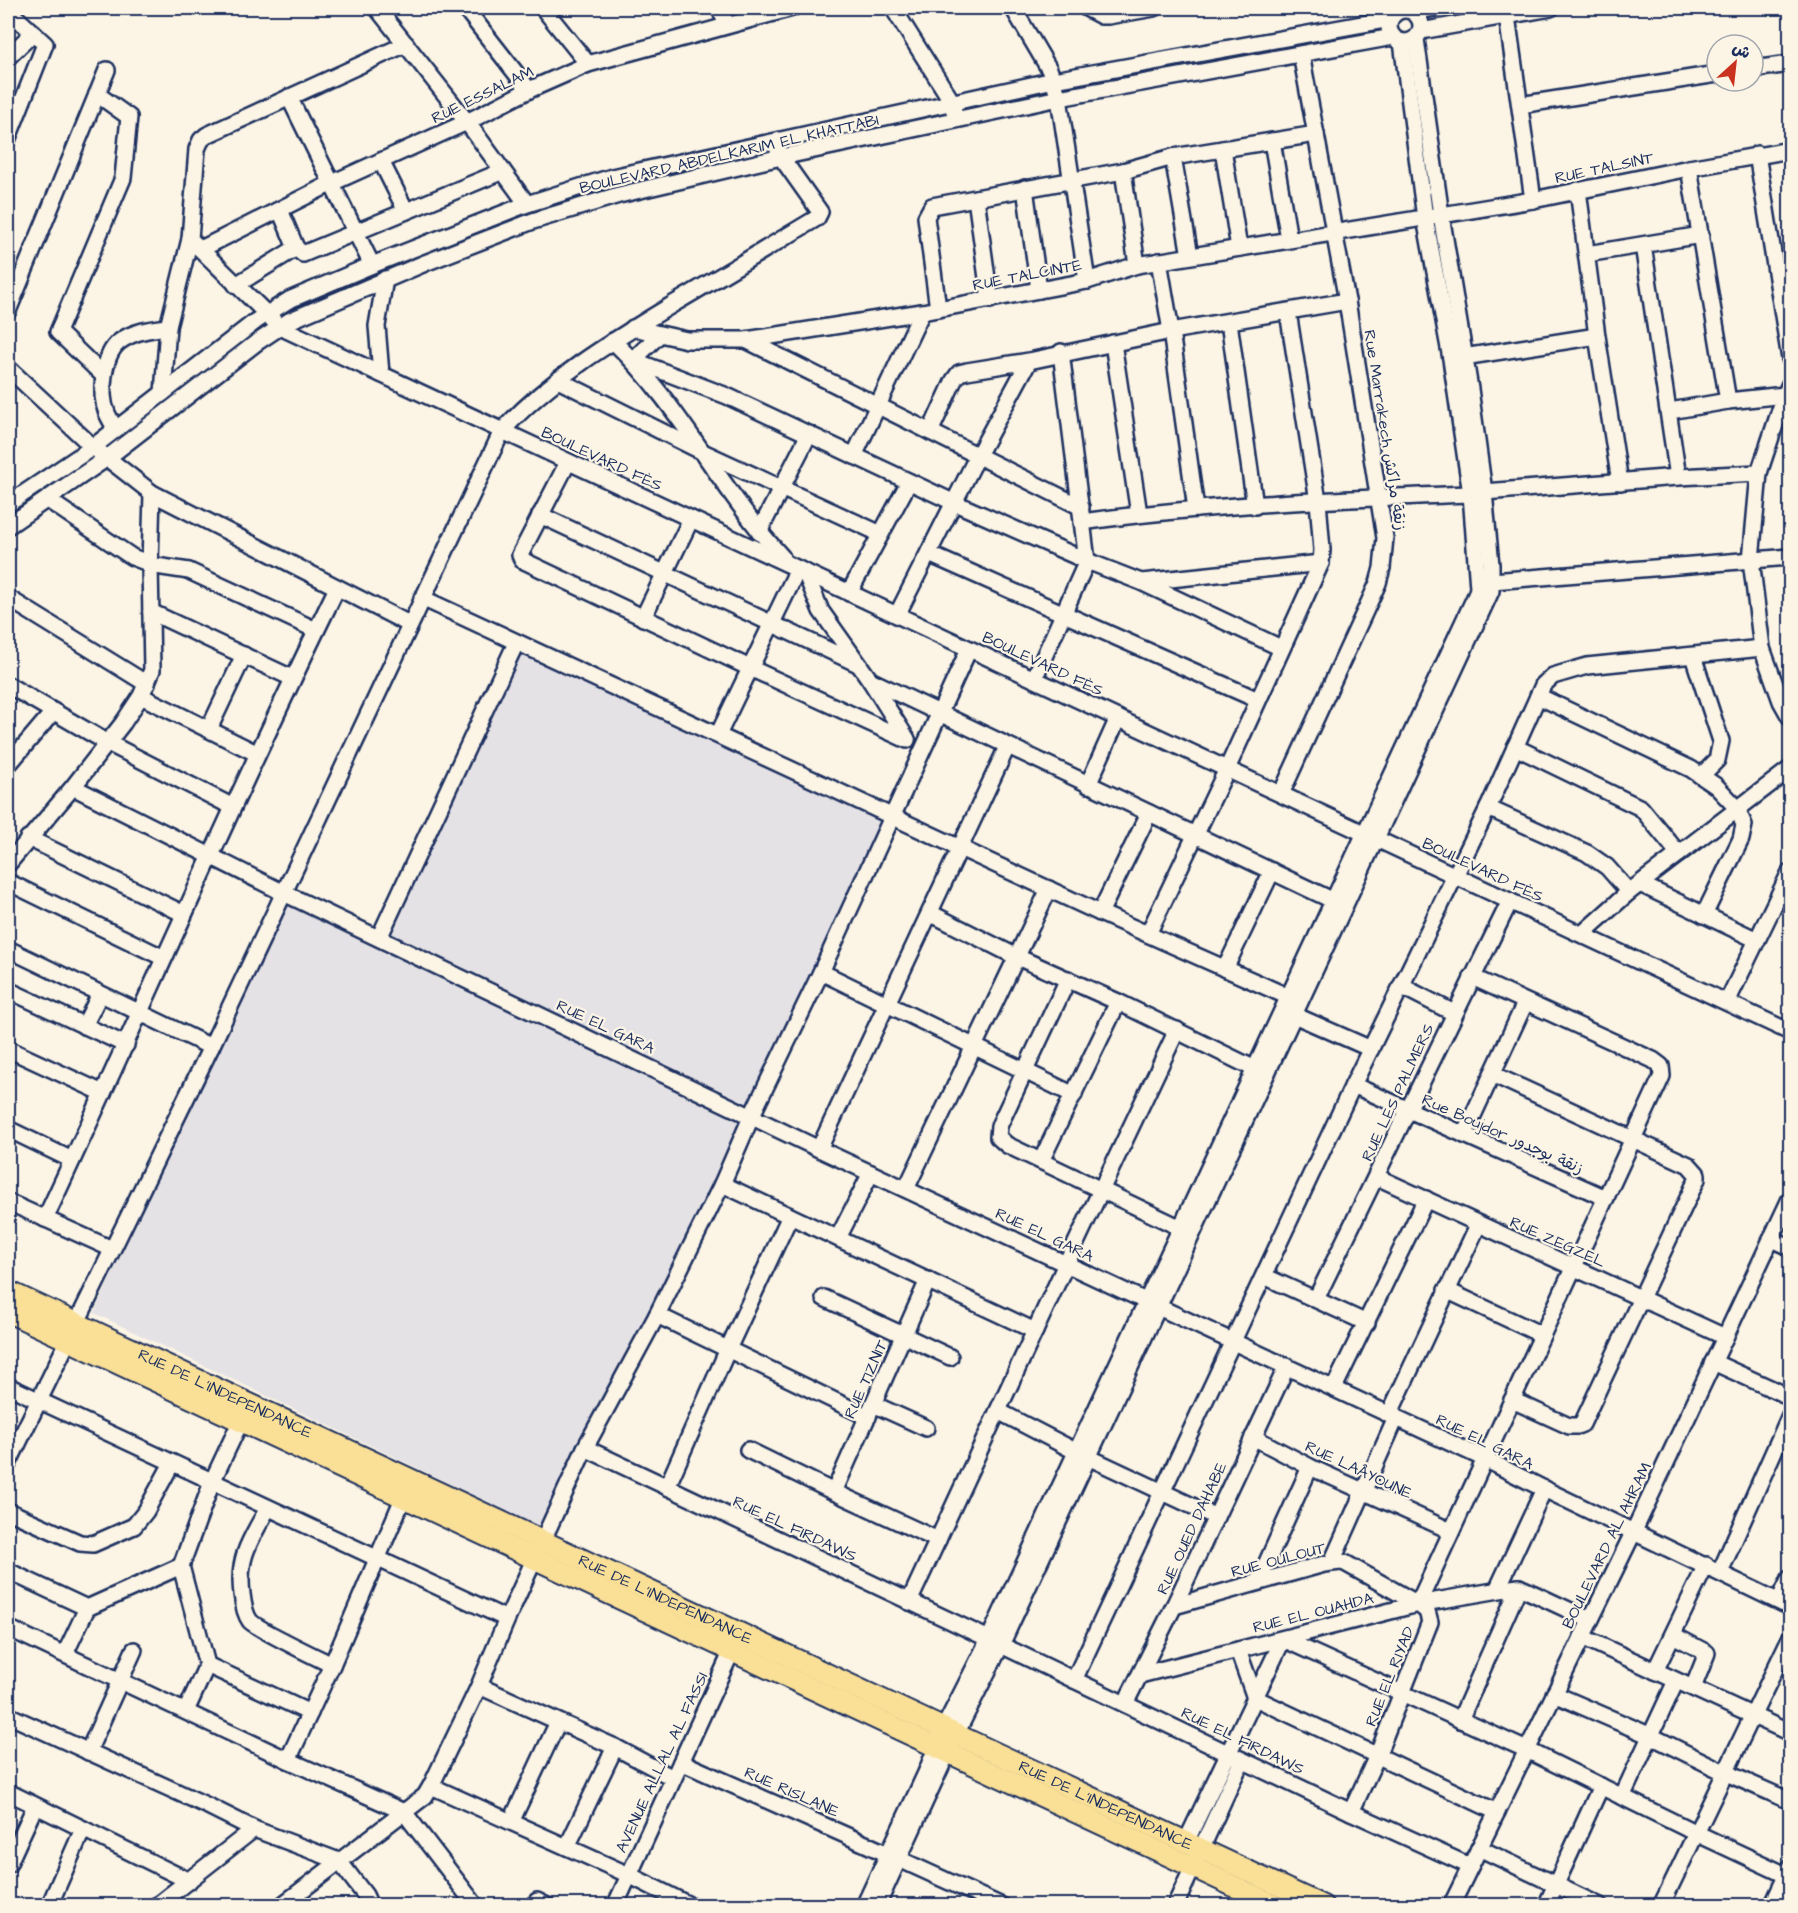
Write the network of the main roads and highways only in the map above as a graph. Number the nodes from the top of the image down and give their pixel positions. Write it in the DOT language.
graph roads {
  1 [pos="8,1291"];
  2 [pos="8,1312"];
  3 [pos="71,1331"];
  4 [pos="1194,1852"];
  5 [pos="1276,1905"];
  6 [pos="1323,1905"];
  1 -- 3 [label="main road, RUE DE L'INDEPENDANCE"];
  2 -- 3 [label="main road, RUE DE L'INDEPENDANCE"];
  3 -- 4 [label="main road, RUE DE L'INDEPENDANCE"];
  4 -- 5 [label="main road, RUE DE L'INDEPENDANCE"];
  4 -- 6 [label="main road, RUE DE L'INDEPENDANCE"];
}
